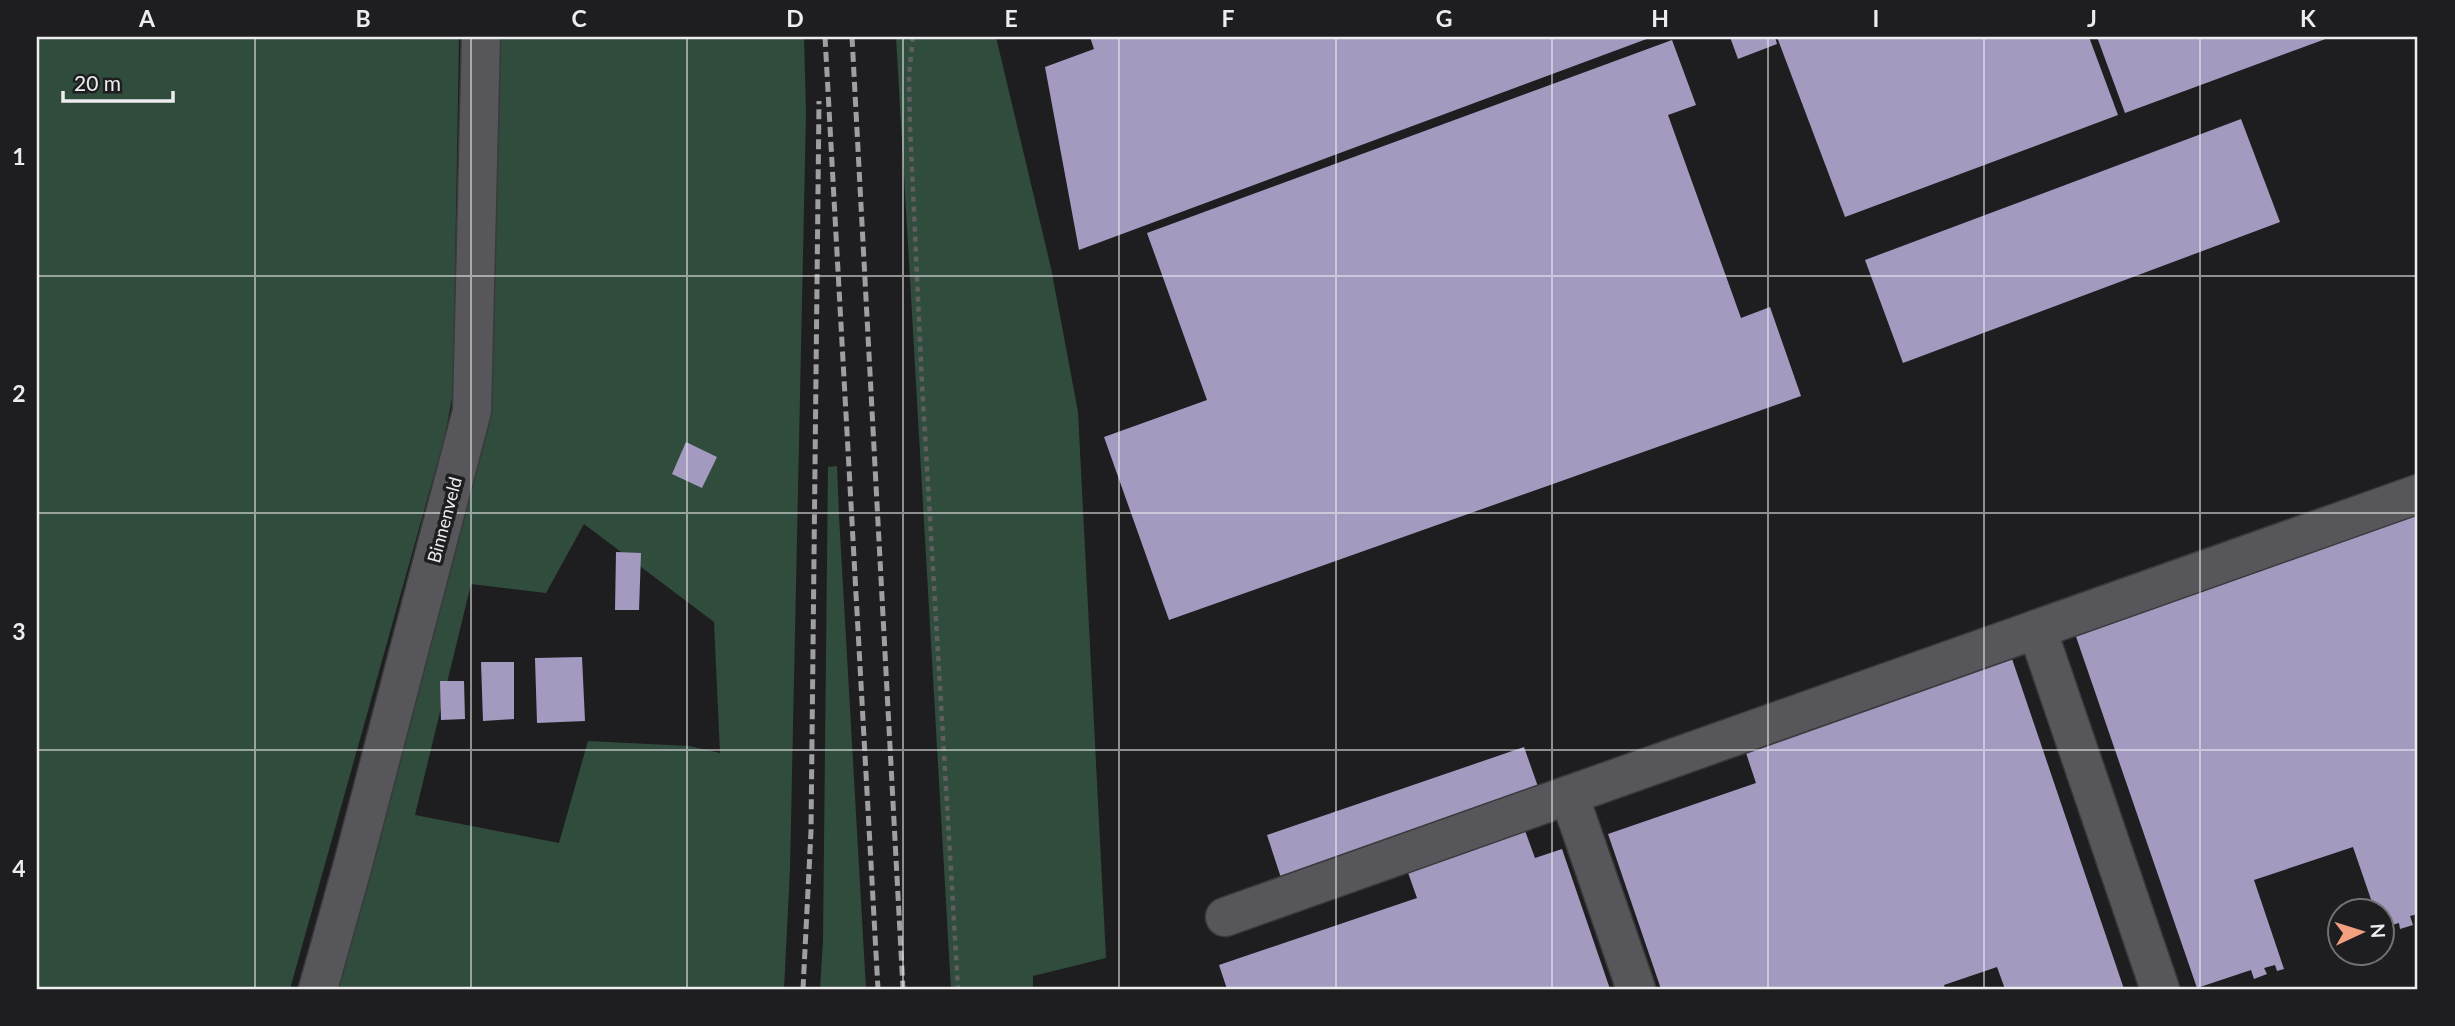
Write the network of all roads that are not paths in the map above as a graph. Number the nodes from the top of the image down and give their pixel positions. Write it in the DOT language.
graph roads {
  1 [pos="481,37"];
  2 [pos="2418,494"];
  3 [pos="2037,629"];
  4 [pos="1569,795"];
  5 [pos="1225,917"];
  6 [pos="318,989"];
  7 [pos="1636,989"];
  8 [pos="2160,989"];
  1 -- 6 [label="street, Binnenveld"];
  2 -- 3 [label="street"];
  3 -- 4 [label="street"];
  3 -- 8 [label="street"];
  4 -- 5 [label="street"];
  4 -- 7 [label="street"];
}
